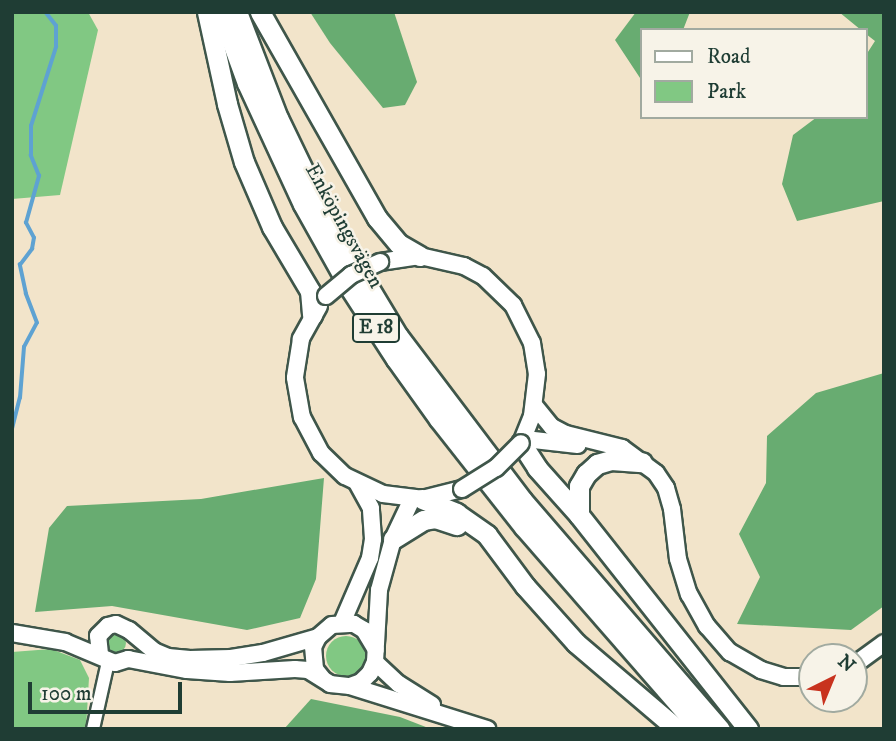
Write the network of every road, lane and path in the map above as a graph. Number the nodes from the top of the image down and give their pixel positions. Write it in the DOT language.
graph roads {
  1 [pos="207,12"];
  2 [pos="221,12"];
  3 [pos="237,12"];
  4 [pos="260,12"];
  5 [pos="420,256"];
  6 [pos="312,315"];
  7 [pos="534,404"];
  8 [pos="523,441"];
  9 [pos="642,462"];
  10 [pos="357,483"];
  11 [pos="417,499"];
  12 [pos="579,515"];
  13 [pos="393,539"];
  14 [pos="503,558"];
  15 [pos="598,602"];
  16 [pos="342,623"];
  17 [pos="12,633"];
  18 [pos="98,636"];
  19 [pos="134,636"];
  20 [pos="317,637"];
  21 [pos="65,642"];
  22 [pos="884,643"];
  23 [pos="868,655"];
  24 [pos="376,656"];
  25 [pos="104,658"];
  26 [pos="128,659"];
  27 [pos="798,677"];
  28 [pos="321,678"];
  29 [pos="350,686"];
  30 [pos="455,718"];
  31 [pos="93,729"];
  32 [pos="487,729"];
  33 [pos="677,729"];
  34 [pos="700,729"];
  35 [pos="720,729"];
  36 [pos="748,729"];
  1 -- 6 [label="highway"];
  2 -- 15 [label="highway, Enköpingsvägen / E 18"];
  3 -- 15 [label="highway, Enköpingsvägen / E 18"];
  4 -- 5 [label="highway"];
  5 -- 6 [label="main road, bridge"];
  5 -- 7 [label="main road"];
  6 -- 10 [label="main road"];
  7 -- 8 [label="main road"];
  7 -- 9 [label="main road"];
  8 -- 9 [label="main road"];
  8 -- 11 [label="main road, bridge"];
  8 -- 12 [label="highway"];
  9 -- 12 [label="highway"];
  9 -- 27 [label="main road"];
  10 -- 11 [label="main road"];
  10 -- 16 [label="main road"];
  11 -- 13 [label="main road"];
  11 -- 14 [label="highway"];
  12 -- 36 [label="highway"];
  13 -- 14 [label="highway"];
  13 -- 24 [label="main road"];
  14 -- 33 [label="highway"];
  15 -- 34 [label="highway, E 18"];
  15 -- 35 [label="highway, E 18"];
  16 -- 20 [label="main road"];
  16 -- 24 [label="main road"];
  17 -- 21 [label="main road"];
  18 -- 19 [label="main road"];
  18 -- 21 [label="main road"];
  18 -- 25 [label="main road"];
  19 -- 20 [label="main road"];
  19 -- 26 [label="main road"];
  20 -- 28 [label="main road"];
  21 -- 25 [label="main road"];
  22 -- 23 [label="main road"];
  24 -- 29 [label="main road"];
  24 -- 30 [label="main road"];
  25 -- 26 [label="main road"];
  25 -- 31 [label="street"];
  26 -- 28 [label="main road"];
  28 -- 29 [label="main road"];
  29 -- 30 [label="main road"];
  30 -- 32 [label="main road"];
}
